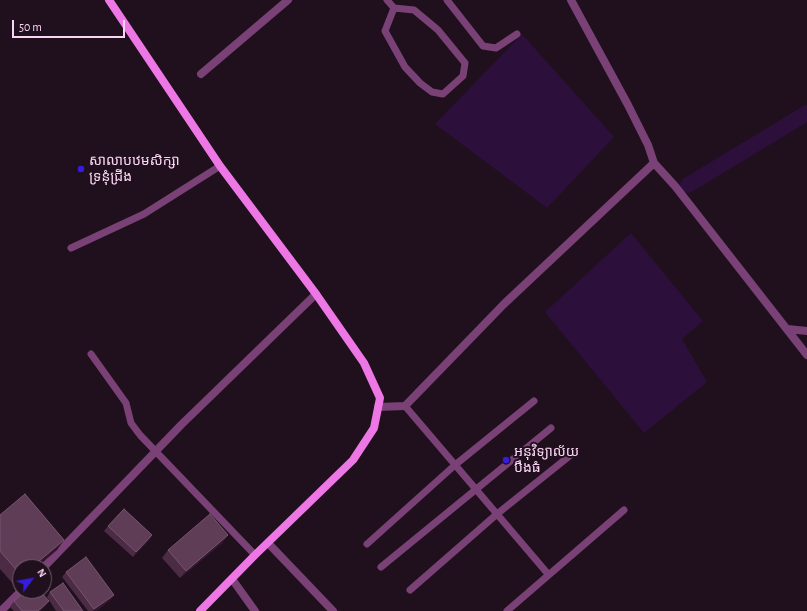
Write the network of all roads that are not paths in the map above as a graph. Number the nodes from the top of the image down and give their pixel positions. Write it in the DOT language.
graph roads {
  1 [pos="109,0"];
  2 [pos="288,0"];
  3 [pos="387,0"];
  4 [pos="447,0"];
  5 [pos="571,0"];
  6 [pos="394,8"];
  7 [pos="517,34"];
  8 [pos="201,74"];
  9 [pos="654,162"];
  10 [pos="220,166"];
  11 [pos="71,248"];
  12 [pos="316,294"];
  13 [pos="788,329"];
  14 [pos="807,331"];
  15 [pos="91,354"];
  16 [pos="807,355"];
  17 [pos="534,401"];
  18 [pos="405,406"];
  19 [pos="378,407"];
  20 [pos="551,428"];
  21 [pos="155,452"];
  22 [pos="572,454"];
  23 [pos="455,465"];
  24 [pos="476,490"];
  25 [pos="624,510"];
  26 [pos="497,514"];
  27 [pos="268,543"];
  28 [pos="367,544"];
  29 [pos="255,555"];
  30 [pos="52,559"];
  31 [pos="381,567"];
  32 [pos="548,574"];
  33 [pos="232,579"];
  34 [pos="410,590"];
  35 [pos="13,599"];
  36 [pos="1,611"];
  37 [pos="200,611"];
  38 [pos="255,611"];
  39 [pos="333,611"];
  40 [pos="507,611"];
  1 -- 10 [label="main road"];
  2 -- 8 [label="street"];
  3 -- 6 [label="lane"];
  4 -- 7 [label="lane"];
  5 -- 9 [label="street"];
  6 -- 6 [label="lane"];
  9 -- 13 [label="street"];
  9 -- 18 [label="street"];
  10 -- 11 [label="lane"];
  10 -- 12 [label="main road"];
  12 -- 19 [label="main road"];
  12 -- 21 [label="street"];
  13 -- 14 [label="street"];
  13 -- 16 [label="street"];
  15 -- 21 [label="lane"];
  17 -- 23 [label="lane"];
  18 -- 19 [label="street"];
  18 -- 23 [label="lane"];
  19 -- 27 [label="main road"];
  20 -- 24 [label="lane"];
  21 -- 29 [label="lane"];
  21 -- 30 [label="street"];
  22 -- 26 [label="lane"];
  23 -- 24 [label="lane"];
  23 -- 28 [label="lane"];
  24 -- 26 [label="lane"];
  24 -- 31 [label="lane"];
  25 -- 32 [label="lane"];
  26 -- 32 [label="lane"];
  26 -- 34 [label="lane"];
  27 -- 29 [label="main road"];
  27 -- 39 [label="street"];
  29 -- 33 [label="main road"];
  32 -- 40 [label="lane"];
  33 -- 37 [label="main road"];
  33 -- 38 [label="street"];
  35 -- 36 [label="street"];
}
